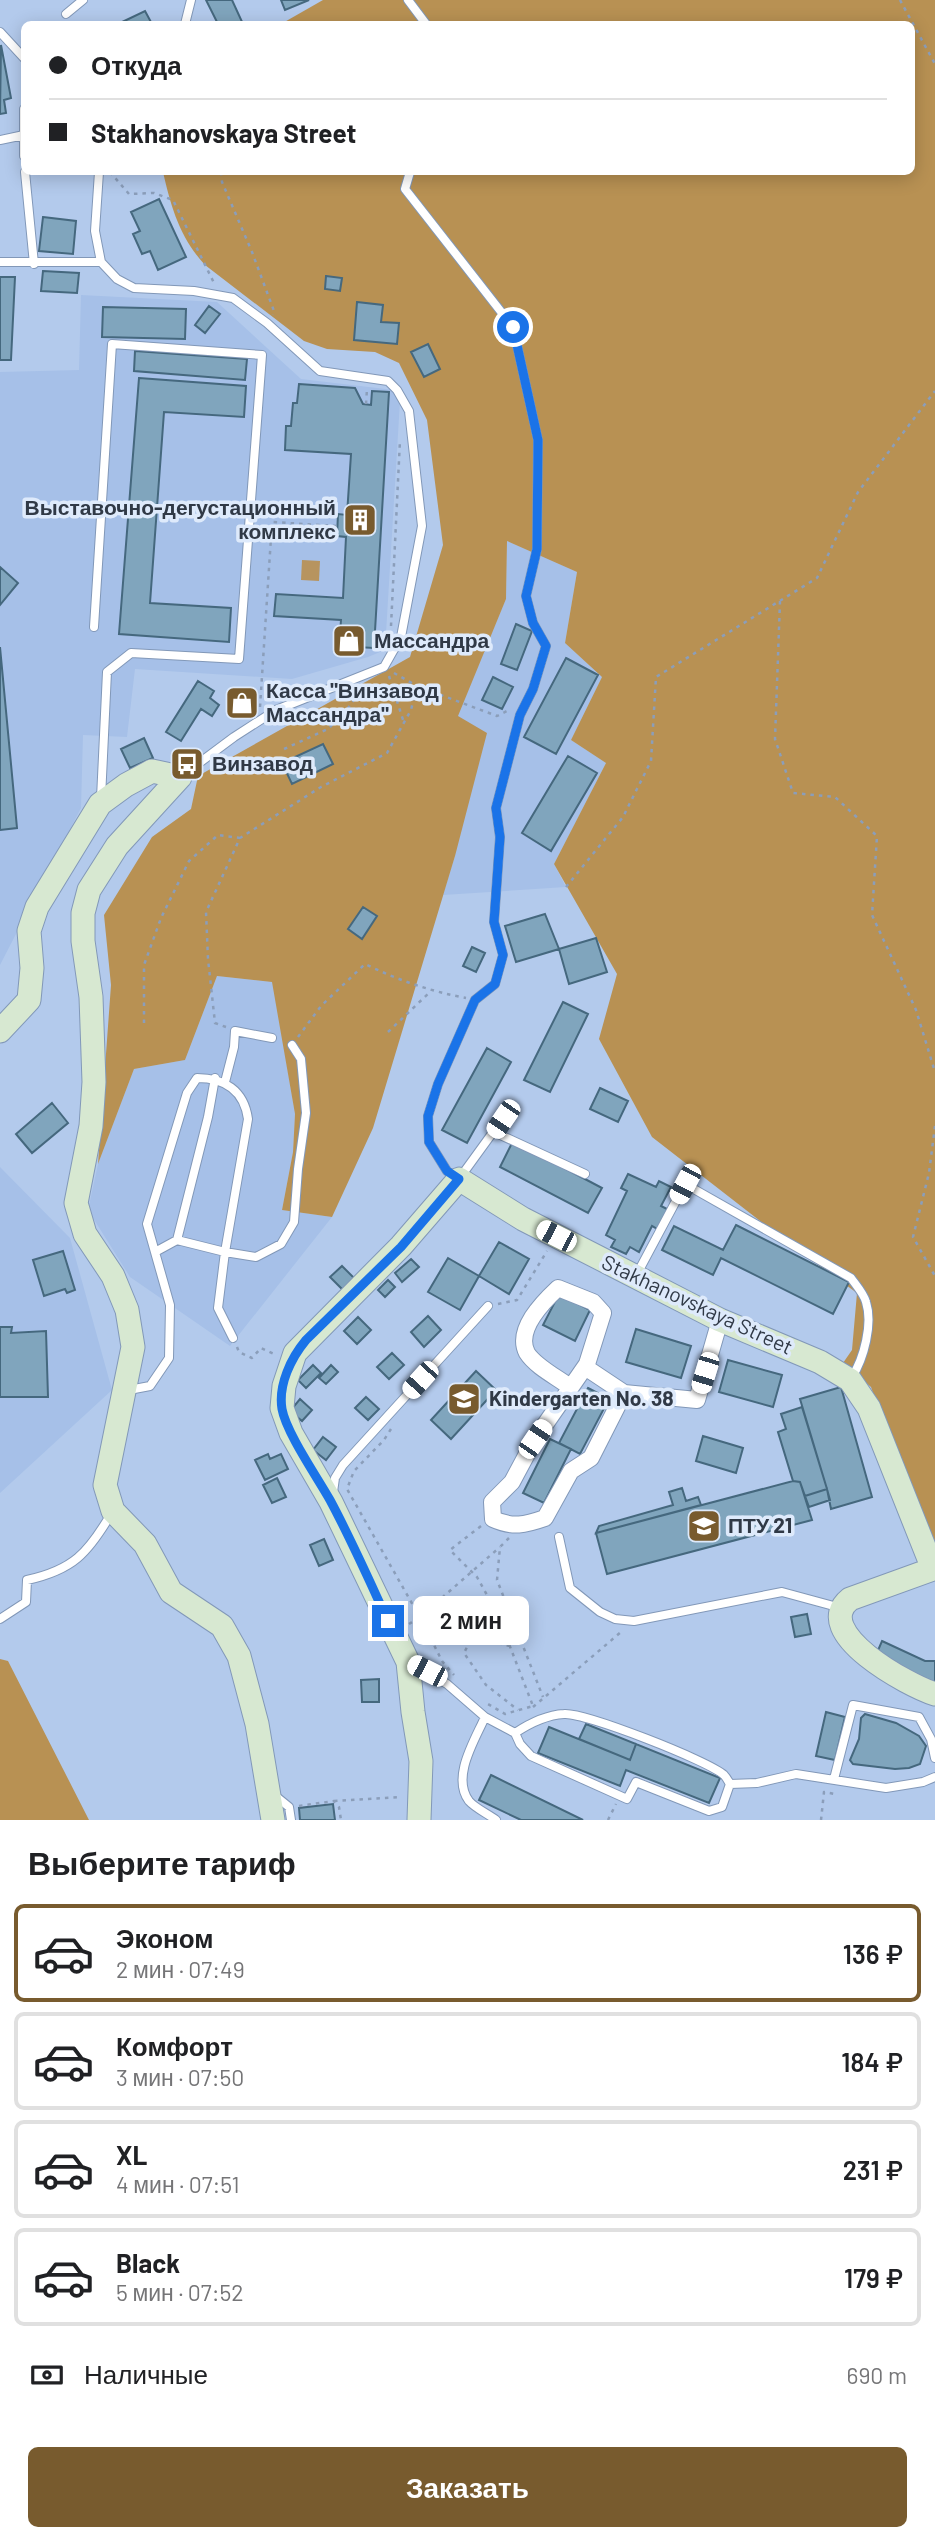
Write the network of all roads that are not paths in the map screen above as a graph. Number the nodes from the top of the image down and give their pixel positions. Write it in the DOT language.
graph roads {
  1 [pos="83,0"];
  2 [pos="191,0"];
  3 [pos="408,0"];
  4 [pos="66,14"];
  5 [pos="186,21"];
  6 [pos="424,21"];
  7 [pos="0,32"];
  8 [pos="21,55"];
  9 [pos="21,136"];
  10 [pos="0,140"];
  11 [pos="25,175"];
  12 [pos="99,175"];
  13 [pos="409,175"];
  14 [pos="0,262"];
  15 [pos="101,262"];
  16 [pos="34,264"];
  17 [pos="94,627"];
  18 [pos="180,777"];
  19 [pos="100,804"];
  20 [pos="0,1031"];
  21 [pos="272,1038"];
  22 [pos="292,1045"];
  23 [pos="215,1078"];
  24 [pos="225,1082"];
  25 [pos="512,1106"];
  26 [pos="494,1132"];
  27 [pos="585,1174"];
  28 [pos="459,1179"];
  29 [pos="177,1240"];
  30 [pos="155,1252"];
  31 [pos="225,1252"];
  32 [pos="636,1277"];
  33 [pos="488,1306"];
  34 [pos="720,1320"];
  35 [pos="233,1338"];
  36 [pos="585,1367"];
  37 [pos="850,1380"];
  38 [pos="570,1387"];
  39 [pos="126,1391"];
  40 [pos="624,1393"];
  41 [pos="331,1502"];
  42 [pos="113,1511"];
  43 [pos="559,1537"];
  44 [pos="841,1608"];
  45 [pos="0,1619"];
  46 [pos="408,1662"];
  47 [pos="935,1694"];
  48 [pos="485,1717"];
  49 [pos="515,1733"];
  50 [pos="935,1758"];
  51 [pos="935,1777"];
  52 [pos="835,1780"];
  53 [pos="730,1784"];
  54 [pos="419,1813"];
  55 [pos="281,1814"];
  56 [pos="290,1820"];
  57 [pos="496,1820"];
  1 -- 4 [label="lane"];
  2 -- 5 [label="lane"];
  3 -- 6 [label="lane"];
  7 -- 8 [label="lane"];
  9 -- 10 [label="lane"];
  11 -- 16 [label="lane"];
  12 -- 15 [label="lane"];
  13 -- 28 [label="lane"];
  14 -- 16 [label="lane"];
  15 -- 16 [label="lane"];
  15 -- 18 [label="lane"];
  17 -- 19 [label="lane"];
  18 -- 19 [label="main road"];
  18 -- 39 [label="main road"];
  19 -- 20 [label="main road"];
  21 -- 24 [label="lane"];
  22 -- 31 [label="lane"];
  23 -- 24 [label="lane"];
  23 -- 29 [label="lane"];
  23 -- 30 [label="lane"];
  24 -- 31 [label="lane"];
  25 -- 26 [label="lane"];
  26 -- 27 [label="lane"];
  26 -- 28 [label="lane"];
  28 -- 32 [label="main road, Stakhanovskaya Street"];
  28 -- 41 [label="main road"];
  29 -- 30 [label="lane"];
  29 -- 31 [label="lane"];
  30 -- 39 [label="lane"];
  31 -- 35 [label="lane"];
  32 -- 34 [label="main road, Stakhanovskaya Street"];
  32 -- 37 [label="lane"];
  33 -- 41 [label="lane"];
  34 -- 37 [label="main road, Stakhanovskaya Street"];
  34 -- 40 [label="street"];
  36 -- 38 [label="street"];
  36 -- 38 [label="street"];
  36 -- 40 [label="street"];
  37 -- 44 [label="main road, Stakhanovskaya Street"];
  38 -- 40 [label="street"];
  39 -- 42 [label="main road"];
  41 -- 46 [label="main road"];
  42 -- 45 [label="lane"];
  42 -- 55 [label="main road"];
  43 -- 44 [label="lane"];
  44 -- 47 [label="main road"];
  46 -- 48 [label="lane"];
  46 -- 54 [label="main road"];
  48 -- 49 [label="lane"];
  48 -- 57 [label="lane"];
  49 -- 53 [label="lane"];
  49 -- 53 [label="lane"];
  50 -- 52 [label="lane"];
  51 -- 52 [label="lane"];
  52 -- 53 [label="lane"];
  55 -- 56 [label="lane"];
}
